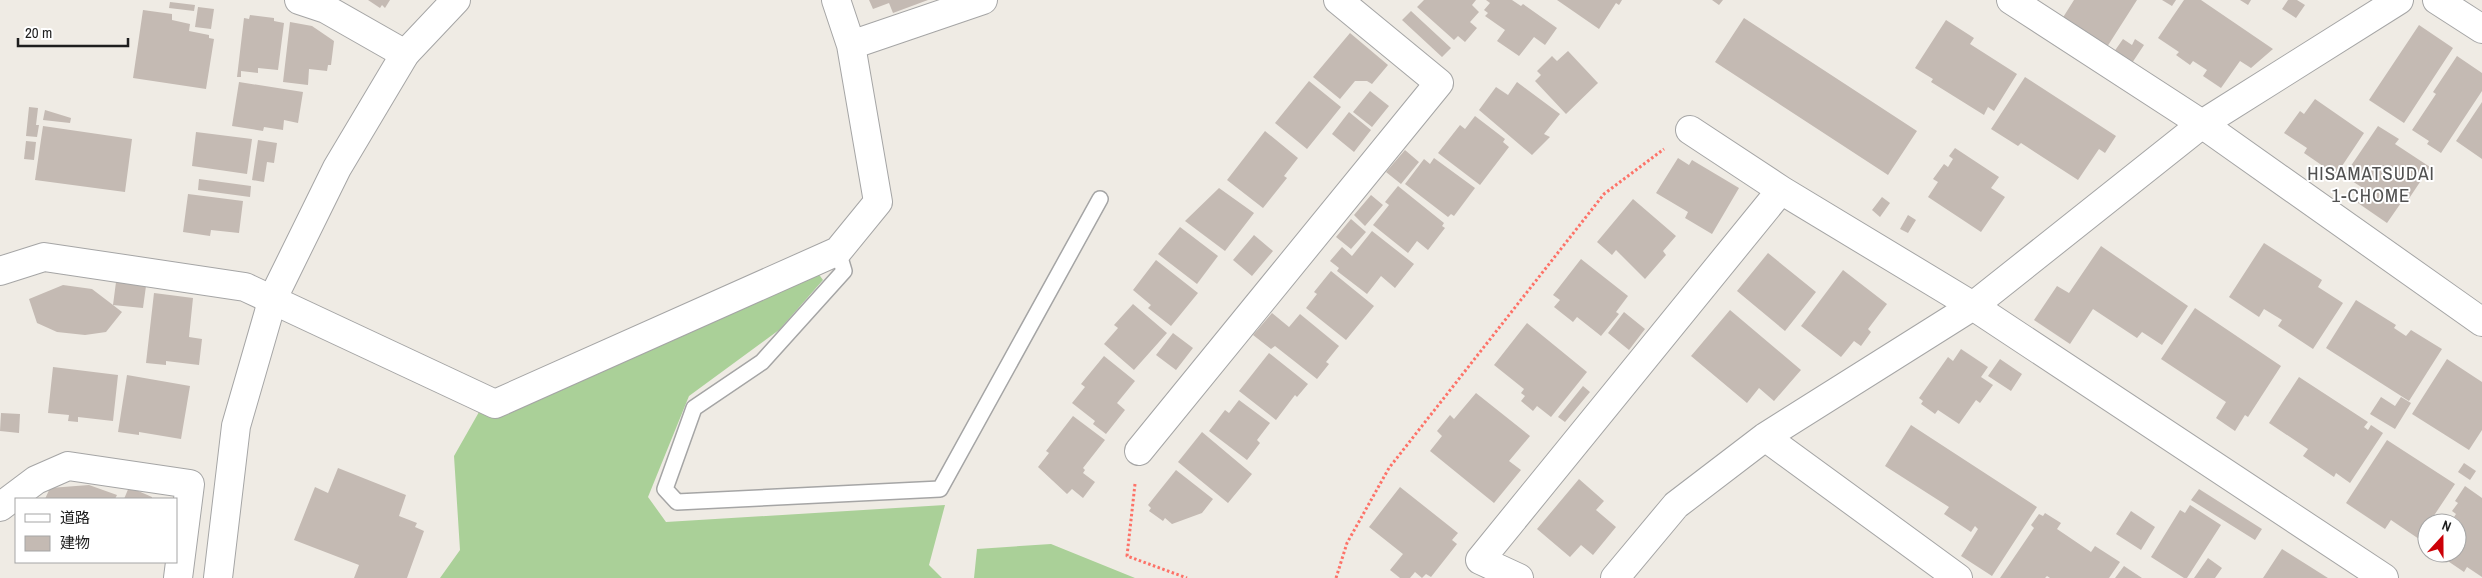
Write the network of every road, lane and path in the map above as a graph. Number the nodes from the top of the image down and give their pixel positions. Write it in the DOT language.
graph roads {
  1 [pos="299,0"];
  2 [pos="456,0"];
  3 [pos="836,0"];
  4 [pos="983,0"];
  5 [pos="1338,0"];
  6 [pos="2011,0"];
  7 [pos="2399,0"];
  8 [pos="2438,0"];
  9 [pos="2482,29"];
  10 [pos="851,45"];
  11 [pos="406,54"];
  12 [pos="2202,124"];
  13 [pos="1690,130"];
  14 [pos="1781,190"];
  15 [pos="1100,199"];
  16 [pos="838,251"];
  17 [pos="0,271"];
  18 [pos="273,298"];
  19 [pos="1973,306"];
  20 [pos="2482,322"];
  21 [pos="1765,437"];
  22 [pos="1139,451"];
  23 [pos="0,507"];
  24 [pos="178,578"];
  25 [pos="218,578"];
  26 [pos="1187,578"];
  27 [pos="1336,578"];
  28 [pos="1519,578"];
  29 [pos="1615,578"];
  30 [pos="1958,578"];
  31 [pos="2384,578"];
  1 -- 11 [label="street"];
  2 -- 11 [label="street"];
  3 -- 10 [label="street"];
  4 -- 10 [label="street"];
  5 -- 22 [label="street"];
  6 -- 12 [label="street"];
  7 -- 12 [label="street"];
  8 -- 9 [label="street"];
  10 -- 16 [label="street"];
  11 -- 18 [label="street"];
  12 -- 19 [label="street"];
  12 -- 20 [label="street"];
  13 -- 14 [label="street"];
  13 -- 27 [label="path"];
  14 -- 19 [label="street"];
  14 -- 28 [label="street"];
  15 -- 16 [label="lane"];
  16 -- 18 [label="street"];
  17 -- 18 [label="street"];
  18 -- 25 [label="street"];
  19 -- 21 [label="street"];
  19 -- 31 [label="street"];
  21 -- 29 [label="street"];
  21 -- 30 [label="street"];
  22 -- 26 [label="path"];
  23 -- 24 [label="street"];
}
